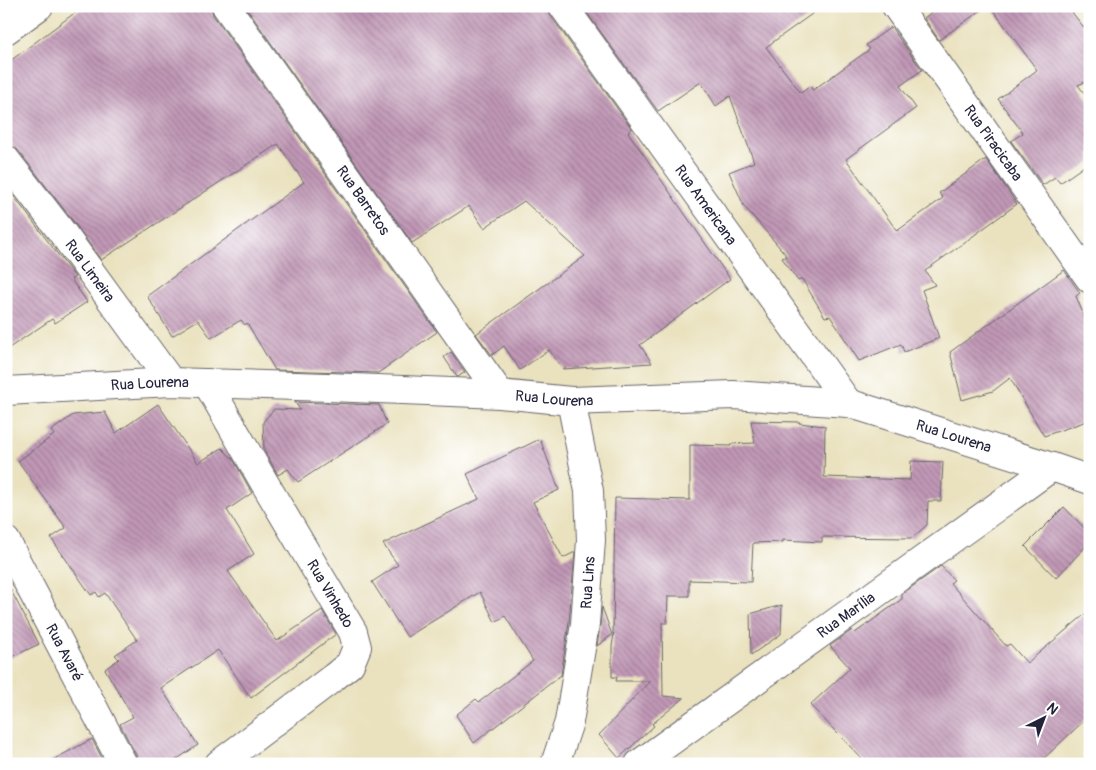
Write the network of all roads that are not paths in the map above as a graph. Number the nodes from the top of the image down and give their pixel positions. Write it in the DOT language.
graph roads {
  1 [pos="39,6"];
  2 [pos="226,6"];
  3 [pos="563,6"];
  4 [pos="896,6"];
  5 [pos="6,30"];
  6 [pos="6,160"];
  7 [pos="1090,279"];
  8 [pos="171,382"];
  9 [pos="207,383"];
  10 [pos="6,391"];
  11 [pos="500,394"];
  12 [pos="571,401"];
  13 [pos="848,403"];
  14 [pos="1052,467"];
  15 [pos="1090,480"];
  16 [pos="6,541"];
  17 [pos="123,764"];
  18 [pos="219,764"];
  19 [pos="555,764"];
  20 [pos="639,764"];
  1 -- 5 [label="street"];
  2 -- 11 [label="street, Rua Barretos"];
  3 -- 13 [label="street, Rua Americana"];
  4 -- 7 [label="street, Rua Piracicaba"];
  6 -- 8 [label="street, Rua Limeira"];
  8 -- 9 [label="street, Rua Lourena"];
  8 -- 10 [label="street, Rua Lourena"];
  9 -- 11 [label="street, Rua Lourena"];
  9 -- 18 [label="street, Rua Vinhedo"];
  11 -- 12 [label="street, Rua Lourena"];
  12 -- 13 [label="street, Rua Lourena"];
  12 -- 19 [label="street, Rua Lins"];
  13 -- 14 [label="street, Rua Lourena"];
  14 -- 15 [label="street, Rua Lourena"];
  14 -- 20 [label="street, Rua Marília"];
  16 -- 17 [label="street, Rua Avaré"];
}
